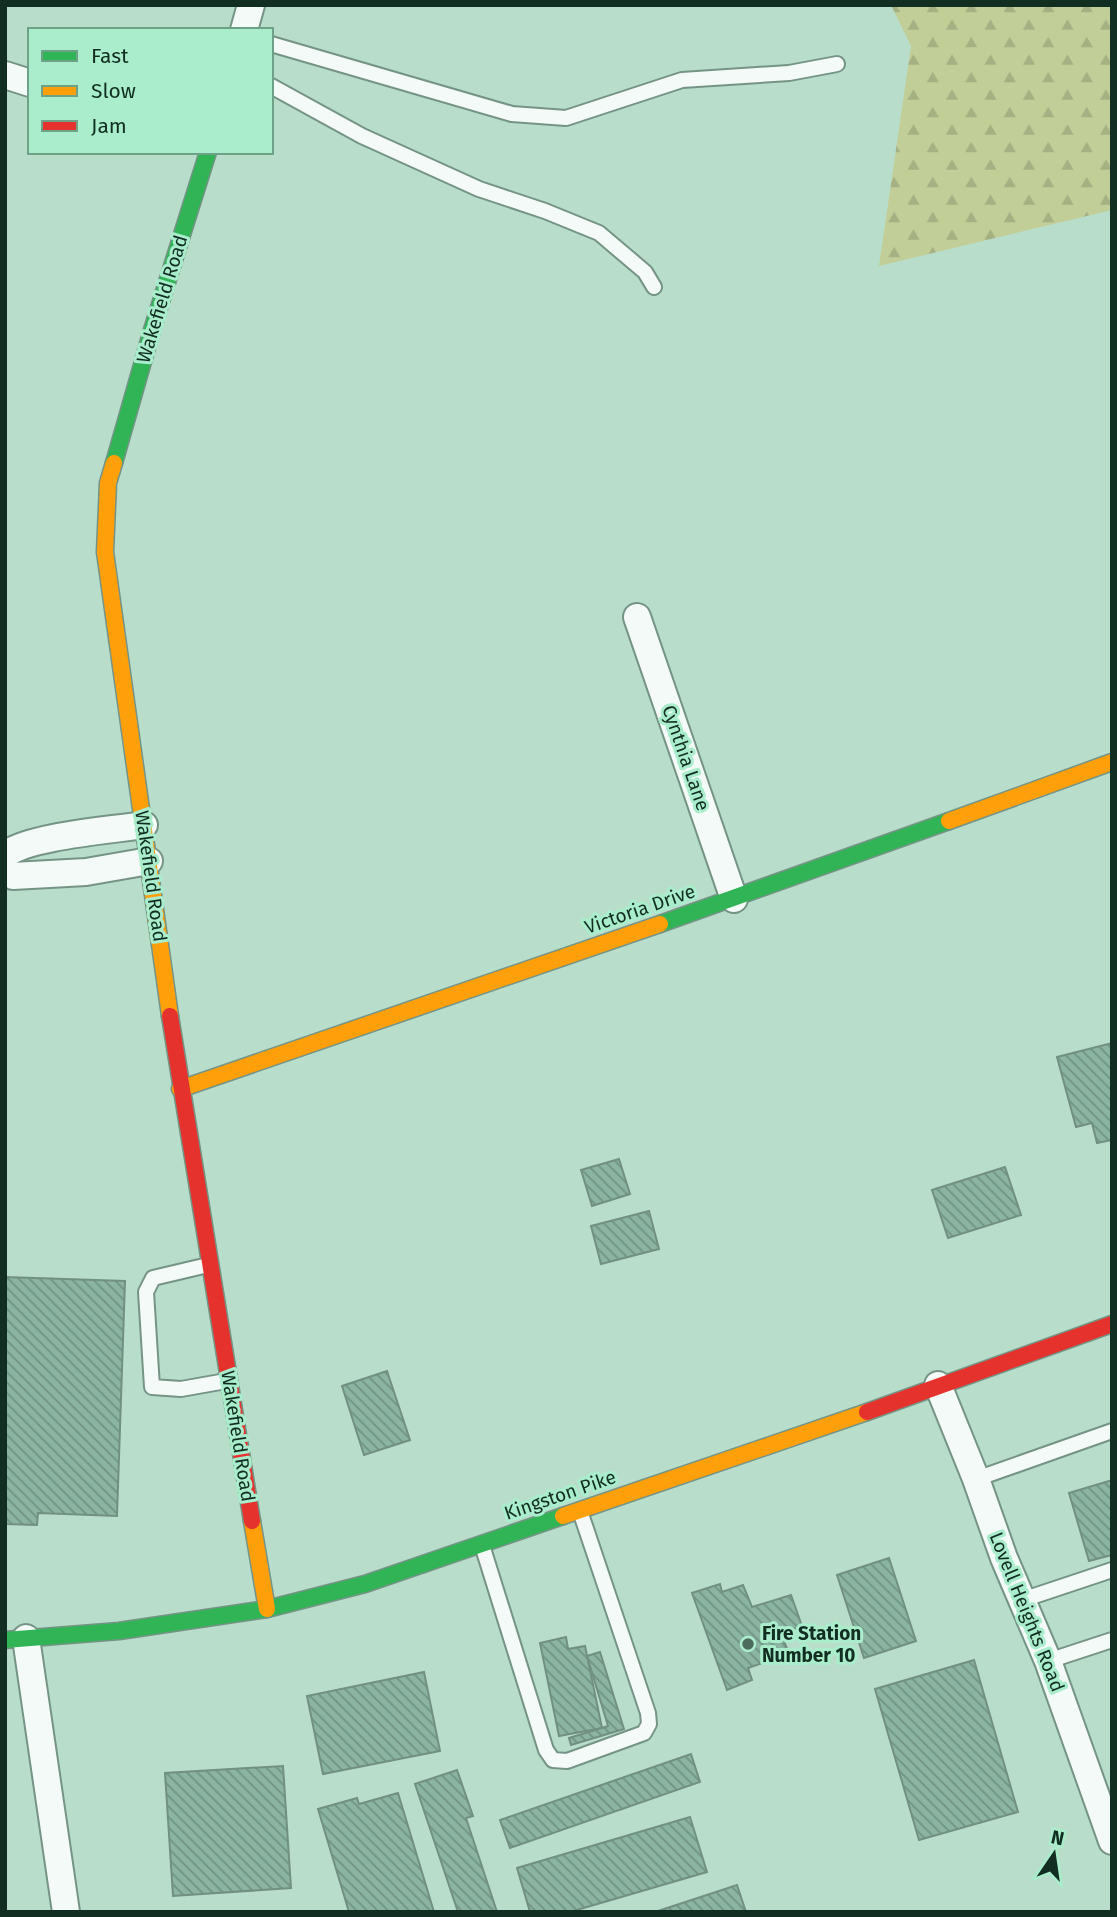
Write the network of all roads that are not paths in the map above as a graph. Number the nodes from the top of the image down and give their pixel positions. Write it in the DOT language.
graph roads {
  1 [pos="251,5"];
  2 [pos="245,28"];
  3 [pos="273,45"];
  4 [pos="837,64"];
  5 [pos="5,75"];
  6 [pos="28,82"];
  7 [pos="273,87"];
  8 [pos="207,154"];
  9 [pos="654,287"];
  10 [pos="637,617"];
  11 [pos="1112,762"];
  12 [pos="144,825"];
  13 [pos="5,855"];
  14 [pos="149,860"];
  15 [pos="5,872"];
  16 [pos="734,899"];
  17 [pos="180,1089"];
  18 [pos="209,1264"];
  19 [pos="1112,1324"];
  20 [pos="229,1380"];
  21 [pos="938,1385"];
  22 [pos="1112,1431"];
  23 [pos="976,1479"];
  24 [pos="580,1511"];
  25 [pos="482,1544"];
  26 [pos="1112,1570"];
  27 [pos="1022,1600"];
  28 [pos="267,1609"];
  29 [pos="15,1639"];
  30 [pos="1112,1640"];
  31 [pos="1048,1661"];
  32 [pos="1112,1841"];
  33 [pos="66,1912"];
  1 -- 2 [label="street"];
  3 -- 4 [label="lane"];
  5 -- 6 [label="street"];
  7 -- 9 [label="lane"];
  8 -- 12 [label="street, Wakefield Road"];
  10 -- 16 [label="street, Cynthia Lane"];
  11 -- 16 [label="street, Victoria Drive"];
  12 -- 13 [label="street"];
  12 -- 14 [label="street, Wakefield Road"];
  14 -- 15 [label="street"];
  14 -- 17 [label="street, Wakefield Road"];
  16 -- 17 [label="street, Victoria Drive"];
  17 -- 18 [label="street, Wakefield Road"];
  18 -- 20 [label="street, Wakefield Road"];
  18 -- 20 [label="lane"];
  19 -- 21 [label="street, Kingston Pike"];
  20 -- 28 [label="street, Wakefield Road"];
  21 -- 23 [label="street, Lovell Heights Road"];
  21 -- 24 [label="street, Kingston Pike"];
  22 -- 23 [label="lane"];
  23 -- 27 [label="street, Lovell Heights Road"];
  24 -- 25 [label="street, Kingston Pike"];
  24 -- 25 [label="lane"];
  25 -- 28 [label="street, Kingston Pike"];
  26 -- 27 [label="lane"];
  27 -- 31 [label="street, Lovell Heights Road"];
  28 -- 29 [label="street, Kingston Pike"];
  29 -- 33 [label="street"];
  30 -- 31 [label="lane"];
  31 -- 32 [label="street, Lovell Heights Road"];
}
